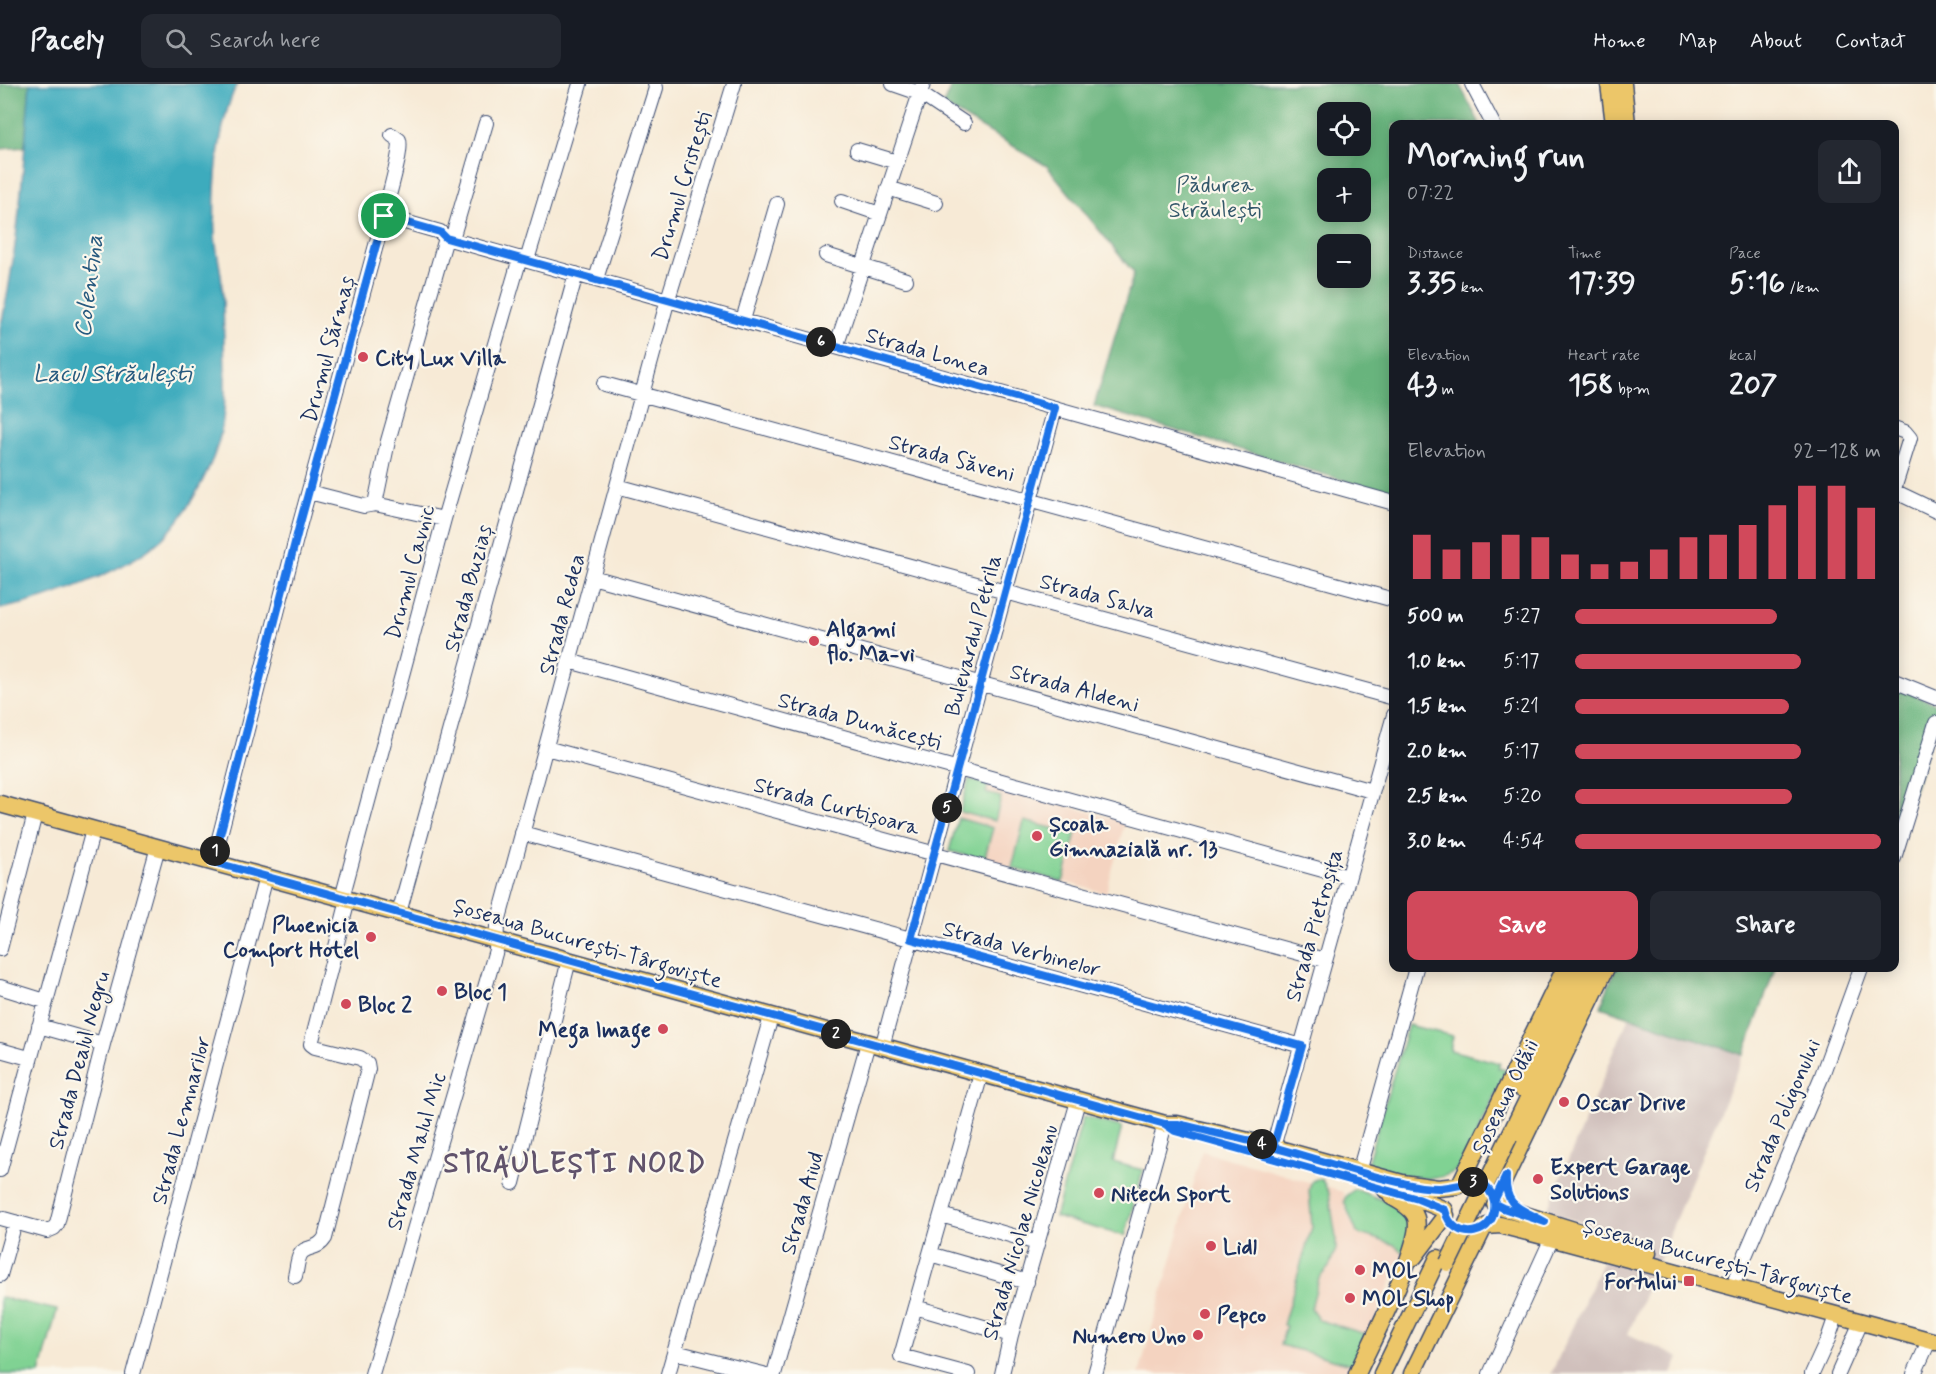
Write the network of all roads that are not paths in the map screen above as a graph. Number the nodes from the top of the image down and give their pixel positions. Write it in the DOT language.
graph roads {
  1 [pos="580,84"];
  2 [pos="734,84"];
  3 [pos="893,84"];
  4 [pos="1472,84"];
  5 [pos="1609,84"];
  6 [pos="1623,84"];
  7 [pos="655,86"];
  8 [pos="921,88"];
  9 [pos="1491,120"];
  10 [pos="1614,120"];
  11 [pos="1627,120"];
  12 [pos="486,123"];
  13 [pos="964,123"];
  14 [pos="392,135"];
  15 [pos="857,150"];
  16 [pos="897,162"];
  17 [pos="888,188"];
  18 [pos="843,201"];
  19 [pos="936,203"];
  20 [pos="777,204"];
  21 [pos="880,214"];
  22 [pos="384,216"];
  23 [pos="449,238"];
  24 [pos="826,255"];
  25 [pos="523,259"];
  26 [pos="863,266"];
  27 [pos="576,274"];
  28 [pos="596,279"];
  29 [pos="906,280"];
  30 [pos="668,299"];
  31 [pos="743,320"];
  32 [pos="836,347"];
  33 [pos="604,384"];
  34 [pos="642,394"];
  35 [pos="1055,408"];
  36 [pos="1899,430"];
  37 [pos="1899,474"];
  38 [pos="617,486"];
  39 [pos="309,492"];
  40 [pos="1899,492"];
  41 [pos="1030,501"];
  42 [pos="1389,502"];
  43 [pos="375,504"];
  44 [pos="1936,511"];
  45 [pos="444,519"];
  46 [pos="592,577"];
  47 [pos="1005,592"];
  48 [pos="1389,599"];
  49 [pos="569,661"];
  50 [pos="981,683"];
  51 [pos="1899,683"];
  52 [pos="1389,697"];
  53 [pos="1936,698"];
  54 [pos="1936,723"];
  55 [pos="1389,732"];
  56 [pos="546,748"];
  57 [pos="957,769"];
  58 [pos="1372,791"];
  59 [pos="0,804"];
  60 [pos="36,814"];
  61 [pos="93,830"];
  62 [pos="522,833"];
  63 [pos="1899,842"];
  64 [pos="158,847"];
  65 [pos="934,854"];
  66 [pos="213,862"];
  67 [pos="266,877"];
  68 [pos="1348,877"];
  69 [pos="345,899"];
  70 [pos="399,913"];
  71 [pos="911,939"];
  72 [pos="496,940"];
  73 [pos="0,949"];
  74 [pos="569,960"];
  75 [pos="1325,960"];
  76 [pos="1415,972"];
  77 [pos="1563,972"];
  78 [pos="1577,972"];
  79 [pos="1590,972"];
  80 [pos="1604,972"];
  81 [pos="1860,972"];
  82 [pos="0,987"];
  83 [pos="45,1001"];
  84 [pos="771,1017"];
  85 [pos="39,1026"];
  86 [pos="103,1044"];
  87 [pos="875,1045"];
  88 [pos="1302,1046"];
  89 [pos="0,1050"];
  90 [pos="29,1058"];
  91 [pos="977,1073"];
  92 [pos="1078,1101"];
  93 [pos="1165,1124"];
  94 [pos="1504,1135"];
  95 [pos="1273,1147"];
  96 [pos="947,1164"];
  97 [pos="0,1170"];
  98 [pos="1506,1176"];
  99 [pos="1363,1178"];
  100 [pos="513,1183"];
  101 [pos="1459,1185"];
  102 [pos="1495,1202"];
  103 [pos="1445,1213"];
  104 [pos="941,1215"];
  105 [pos="0,1218"];
  106 [pos="15,1222"];
  107 [pos="1485,1227"];
  108 [pos="1548,1232"];
  109 [pos="1037,1243"];
  110 [pos="930,1254"];
  111 [pos="1443,1260"];
  112 [pos="1407,1267"];
  113 [pos="0,1275"];
  114 [pos="296,1276"];
  115 [pos="1736,1277"];
  116 [pos="1027,1282"];
  117 [pos="1455,1285"];
  118 [pos="915,1307"];
  119 [pos="1836,1316"];
  120 [pos="1861,1322"];
  121 [pos="1011,1335"];
  122 [pos="1934,1338"];
  123 [pos="675,1352"];
  124 [pos="134,1374"];
  125 [pos="372,1374"];
  126 [pos="669,1374"];
  127 [pos="763,1374"];
  128 [pos="774,1374"];
  129 [pos="968,1374"];
  130 [pos="1002,1374"];
  131 [pos="1095,1374"];
  132 [pos="1357,1374"];
  133 [pos="1382,1374"];
  134 [pos="1394,1374"];
  135 [pos="1412,1374"];
  136 [pos="1490,1374"];
  137 [pos="1812,1374"];
  138 [pos="1838,1374"];
  139 [pos="1914,1374"];
  1 -- 25 [label="street, Drumul Cavnic"];
  2 -- 30 [label="street, Drumul Cristești"];
  3 -- 8 [label="street"];
  4 -- 9 [label="street"];
  5 -- 10 [label="main road"];
  6 -- 11 [label="main road"];
  7 -- 28 [label="street"];
  8 -- 13 [label="street"];
  8 -- 16 [label="street"];
  12 -- 23 [label="street"];
  14 -- 22 [label="street, Drumul Sărmaș"];
  15 -- 16 [label="street"];
  16 -- 17 [label="street"];
  17 -- 19 [label="street"];
  17 -- 21 [label="street"];
  18 -- 21 [label="street"];
  20 -- 31 [label="street"];
  21 -- 26 [label="street"];
  22 -- 23 [label="street, Strada Lonea"];
  22 -- 39 [label="street, Drumul Sărmaș"];
  23 -- 25 [label="street, Strada Lonea"];
  23 -- 43 [label="street"];
  24 -- 26 [label="street"];
  25 -- 27 [label="street, Strada Lonea"];
  25 -- 45 [label="street, Drumul Cavnic"];
  26 -- 29 [label="street"];
  26 -- 32 [label="street"];
  27 -- 28 [label="street, Strada Lonea"];
  27 -- 70 [label="street, Strada Buziaș"];
  28 -- 30 [label="street, Strada Lonea"];
  30 -- 31 [label="street, Strada Lonea"];
  30 -- 34 [label="street, Strada Redea"];
  31 -- 32 [label="street, Strada Lonea"];
  32 -- 35 [label="street, Strada Lonea"];
  33 -- 34 [label="street, Strada Săveni"];
  34 -- 38 [label="street, Strada Redea"];
  34 -- 41 [label="street, Strada Săveni"];
  35 -- 41 [label="street, Bulevardul Petrila"];
  35 -- 42 [label="street, Strada Lonea"];
  36 -- 37 [label="street"];
  38 -- 46 [label="street, Strada Redea"];
  38 -- 47 [label="street, Strada Salva"];
  39 -- 43 [label="street"];
  39 -- 66 [label="street, Drumul Sărmaș"];
  40 -- 44 [label="street"];
  41 -- 47 [label="street, Bulevardul Petrila"];
  41 -- 48 [label="street, Strada Săveni"];
  43 -- 45 [label="street"];
  45 -- 69 [label="street, Drumul Cavnic"];
  46 -- 49 [label="street, Strada Redea"];
  46 -- 50 [label="street, Strada Aldeni"];
  47 -- 50 [label="street, Bulevardul Petrila"];
  47 -- 52 [label="street, Strada Salva"];
  49 -- 56 [label="street, Strada Redea"];
  49 -- 57 [label="street, Strada Dunăcești"];
  50 -- 57 [label="street, Bulevardul Petrila"];
  50 -- 58 [label="street, Strada Aldeni"];
  51 -- 53 [label="street"];
  54 -- 63 [label="street"];
  55 -- 58 [label="street, Strada Pietroșița"];
  56 -- 62 [label="street, Strada Redea"];
  56 -- 65 [label="street, Strada Curtișoara"];
  57 -- 65 [label="street, Bulevardul Petrila"];
  57 -- 68 [label="street, Strada Dunăcești"];
  58 -- 68 [label="street, Strada Pietroșița"];
  59 -- 60 [label="main road, Șoseaua București-Târgoviște"];
  60 -- 61 [label="main road, Șoseaua București-Târgoviște"];
  60 -- 73 [label="street"];
  61 -- 64 [label="main road, Șoseaua București-Târgoviște"];
  61 -- 83 [label="street"];
  62 -- 71 [label="street, Strada Verbinelor"];
  62 -- 72 [label="street, Strada Redea"];
  64 -- 66 [label="main road, Șoseaua București-Târgoviște"];
  64 -- 86 [label="street, Strada Dealul Negru"];
  65 -- 71 [label="street, Bulevardul Petrila"];
  65 -- 75 [label="street, Strada Curtișoara"];
  66 -- 67 [label="main road, Șoseaua București-Târgoviște"];
  67 -- 69 [label="main road, Șoseaua București-Târgoviște"];
  67 -- 124 [label="street, Strada Lemnarilor"];
  68 -- 75 [label="street, Strada Pietroșița"];
  69 -- 70 [label="main road, Șoseaua București-Târgoviște"];
  69 -- 114 [label="street, Drumul Cavnic"];
  70 -- 72 [label="main road, Șoseaua București-Târgoviște"];
  71 -- 87 [label="street, Bulevardul Petrila"];
  71 -- 88 [label="street, Strada Verbinelor"];
  72 -- 74 [label="main road, Șoseaua București-Târgoviște"];
  72 -- 125 [label="street, Strada Malul Mic"];
  74 -- 84 [label="main road, Șoseaua București-Târgoviște"];
  74 -- 100 [label="street"];
  75 -- 88 [label="street, Strada Pietroșița"];
  76 -- 99 [label="street"];
  77 -- 101 [label="main road"];
  78 -- 94 [label="main road, Șoseaua Odăii"];
  79 -- 94 [label="main road, Șoseaua Odăii"];
  80 -- 98 [label="main road"];
  81 -- 115 [label="street, Strada Poligonului"];
  82 -- 83 [label="street"];
  83 -- 85 [label="street"];
  84 -- 87 [label="main road, Șoseaua București-Târgoviște"];
  84 -- 123 [label="street"];
  85 -- 86 [label="street"];
  85 -- 90 [label="street"];
  86 -- 106 [label="street, Strada Dealul Negru"];
  87 -- 91 [label="main road, Șoseaua București-Târgoviște"];
  87 -- 128 [label="street, Strada Aiud"];
  88 -- 95 [label="street, Strada Pietroșița"];
  89 -- 90 [label="street"];
  90 -- 97 [label="street"];
  91 -- 92 [label="main road, Șoseaua București-Târgoviște"];
  91 -- 96 [label="street"];
  91 -- 104 [label="street"];
  92 -- 93 [label="main road, Șoseaua București-Târgoviște"];
  92 -- 109 [label="street, Strada Nicolae Nicoleanu"];
  93 -- 95 [label="main road, Șoseaua București-Târgoviște"];
  93 -- 99 [label="main road, Șoseaua București-Târgoviște"];
  93 -- 131 [label="street"];
  94 -- 111 [label="main road, Șoseaua Odăii"];
  95 -- 99 [label="main road, Șoseaua București-Târgoviște"];
  98 -- 102 [label="main road"];
  98 -- 108 [label="main road"];
  99 -- 101 [label="main road, Șoseaua București-Târgoviște"];
  99 -- 103 [label="main road, Șoseaua București-Târgoviște"];
  99 -- 112 [label="main road"];
  101 -- 102 [label="main road"];
  101 -- 103 [label="main road"];
  102 -- 107 [label="main road"];
  102 -- 108 [label="main road, Șoseaua București-Târgoviște"];
  103 -- 107 [label="main road"];
  103 -- 112 [label="main road"];
  104 -- 109 [label="street"];
  104 -- 110 [label="street"];
  105 -- 106 [label="street, Strada Dealul Negru"];
  106 -- 113 [label="street"];
  107 -- 108 [label="main road, Șoseaua București-Târgoviște"];
  107 -- 117 [label="main road"];
  108 -- 115 [label="main road, Șoseaua București-Târgoviște"];
  108 -- 117 [label="main road"];
  108 -- 119 [label="main road, Șoseaua București-Târgoviște"];
  108 -- 136 [label="street"];
  109 -- 116 [label="street, Strada Nicolae Nicoleanu"];
  110 -- 116 [label="street"];
  110 -- 118 [label="street"];
  111 -- 133 [label="main road, Șoseaua Odăii"];
  111 -- 134 [label="main road, Șoseaua Odăii"];
  112 -- 132 [label="main road"];
  115 -- 122 [label="main road, Șoseaua București-Târgoviște"];
  116 -- 121 [label="street, Strada Nicolae Nicoleanu"];
  117 -- 135 [label="main road"];
  118 -- 121 [label="street"];
  118 -- 129 [label="street"];
  119 -- 120 [label="main road, Șoseaua București-Târgoviște"];
  119 -- 137 [label="street"];
  120 -- 122 [label="main road, Șoseaua București-Târgoviște"];
  120 -- 138 [label="street"];
  121 -- 130 [label="street, Strada Nicolae Nicoleanu"];
  122 -- 139 [label="street"];
  123 -- 126 [label="street"];
  123 -- 127 [label="street"];
}
